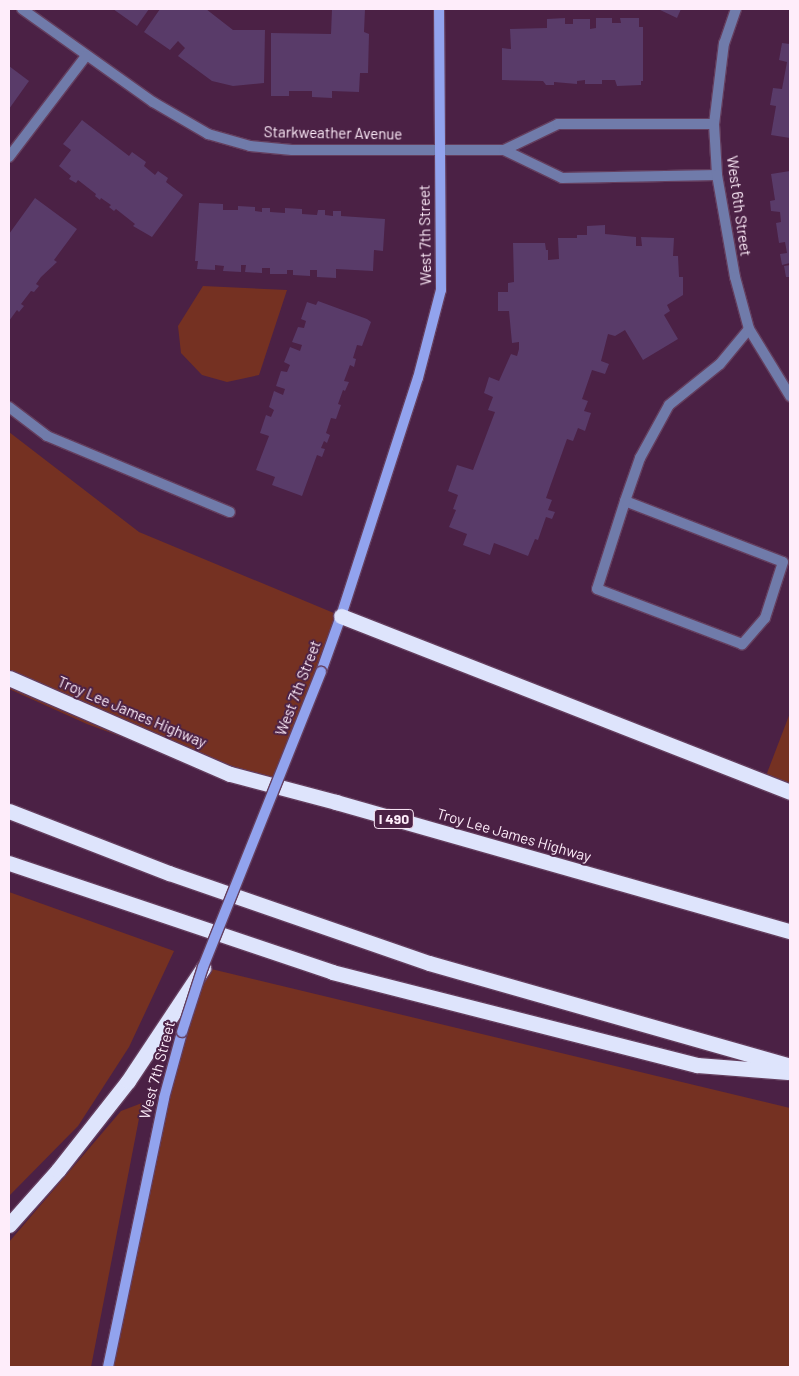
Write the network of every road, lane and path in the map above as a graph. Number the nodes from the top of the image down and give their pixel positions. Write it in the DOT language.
graph roads {
  1 [pos="22,9"];
  2 [pos="439,9"];
  3 [pos="736,9"];
  4 [pos="86,56"];
  5 [pos="714,124"];
  6 [pos="439,150"];
  7 [pos="504,150"];
  8 [pos="9,157"];
  9 [pos="717,175"];
  10 [pos="749,328"];
  11 [pos="790,396"];
  12 [pos="9,407"];
  13 [pos="625,501"];
  14 [pos="230,512"];
  15 [pos="341,616"];
  16 [pos="9,678"];
  17 [pos="790,792"];
  18 [pos="9,811"];
  19 [pos="9,864"];
  20 [pos="790,931"];
  21 [pos="204,967"];
  22 [pos="790,1066"];
  23 [pos="790,1072"];
  24 [pos="9,1225"];
  25 [pos="108,1367"];
  1 -- 4 [label="street, Starkweather Avenue"];
  2 -- 6 [label="street, West 7th Street"];
  3 -- 5 [label="street, West 6th Street"];
  4 -- 6 [label="street, Starkweather Avenue"];
  4 -- 8 [label="street"];
  5 -- 7 [label="street, Starkweather Avenue"];
  5 -- 9 [label="street, West 6th Street"];
  6 -- 7 [label="street, Starkweather Avenue"];
  6 -- 15 [label="street, West 7th Street"];
  7 -- 9 [label="street, Starkweather Avenue"];
  9 -- 10 [label="street, West 6th Street"];
  10 -- 11 [label="street, West 6th Street"];
  10 -- 13 [label="street"];
  12 -- 14 [label="street"];
  13 -- 13 [label="street"];
  15 -- 17 [label="highway"];
  15 -- 21 [label="street, West 7th Street, bridge"];
  16 -- 20 [label="highway, Troy Lee James Highway / I 490"];
  18 -- 22 [label="highway"];
  19 -- 23 [label="highway"];
  21 -- 24 [label="highway, bridge"];
  21 -- 25 [label="street, West 7th Street, bridge"];
}
